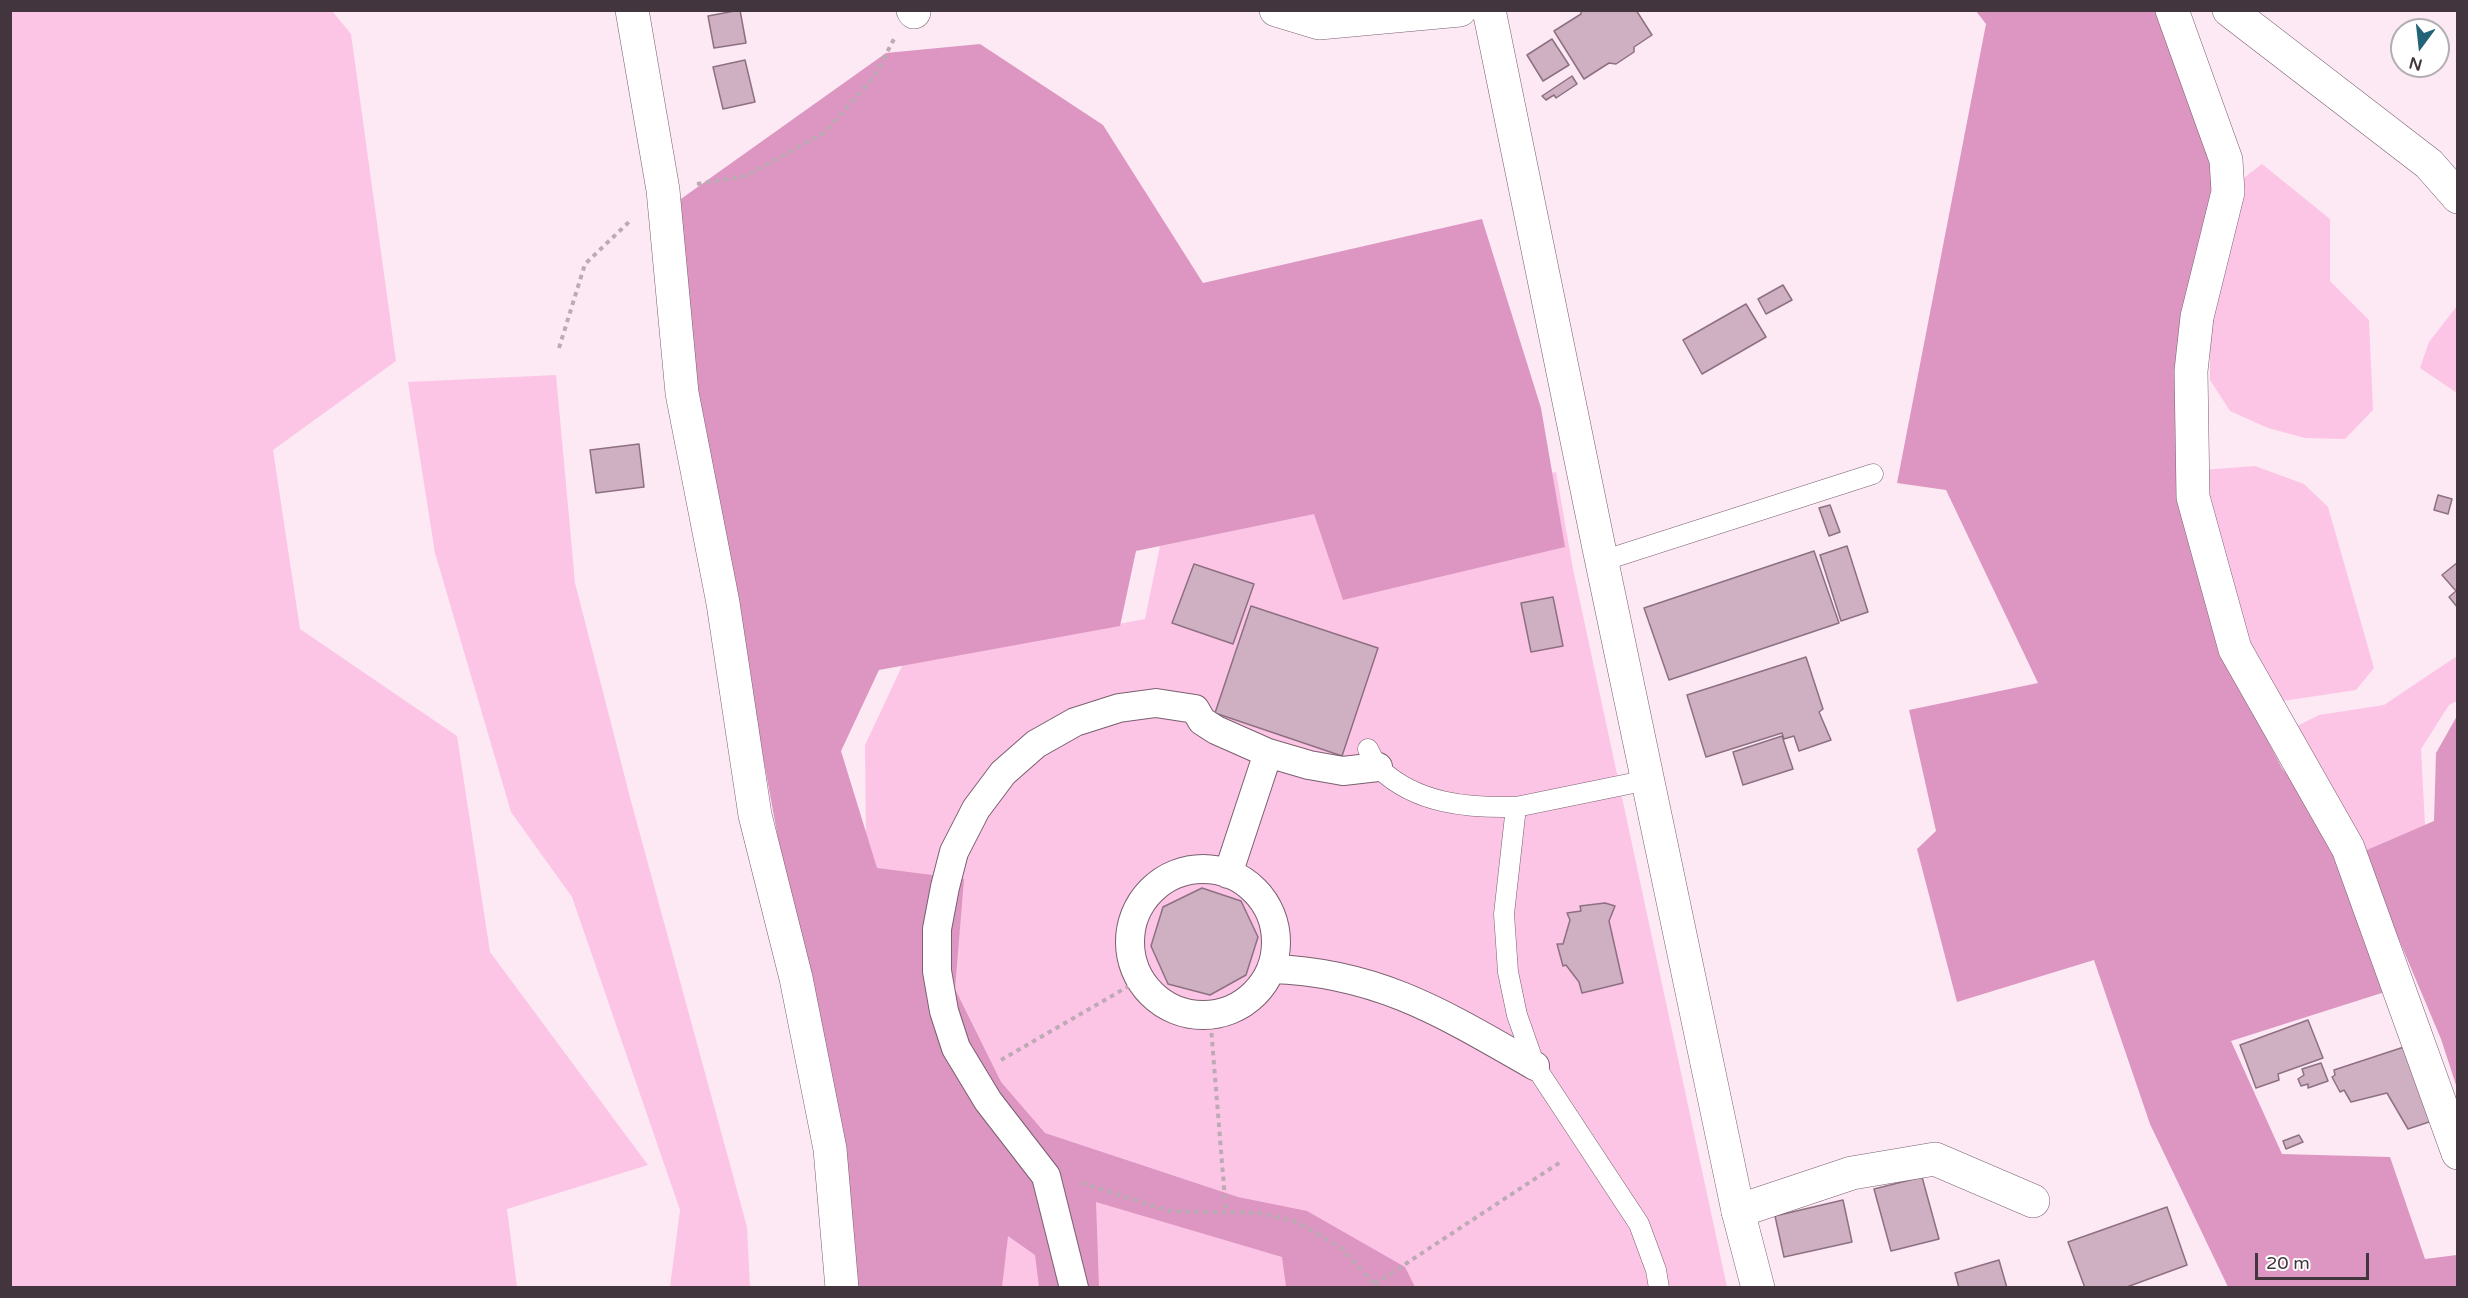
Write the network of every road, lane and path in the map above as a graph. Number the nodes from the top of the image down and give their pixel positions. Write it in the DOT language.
graph roads {
  1 [pos="632,10"];
  2 [pos="1276,10"];
  3 [pos="1460,10"];
  4 [pos="1489,10"];
  5 [pos="2172,10"];
  6 [pos="2229,10"];
  7 [pos="914,11"];
  8 [pos="663,190"];
  9 [pos="2457,197"];
  10 [pos="559,348"];
  11 [pos="1873,474"];
  12 [pos="1602,561"];
  13 [pos="1268,753"];
  14 [pos="1373,758"];
  15 [pos="1648,780"];
  16 [pos="1515,807"];
  17 [pos="1228,874"];
  18 [pos="1271,969"];
  19 [pos="1141,979"];
  20 [pos="1210,1015"];
  21 [pos="1535,1066"];
  22 [pos="975,1076"];
  23 [pos="1588,1145"];
  24 [pos="2457,1153"];
  25 [pos="1046,1176"];
  26 [pos="2033,1201"];
  27 [pos="1738,1211"];
  28 [pos="1226,1212"];
  29 [pos="1377,1286"];
  30 [pos="842,1287"];
  31 [pos="1074,1287"];
  32 [pos="1659,1287"];
  33 [pos="1758,1287"];
  1 -- 8 [label="street"];
  2 -- 3 [label="street"];
  4 -- 12 [label="street"];
  5 -- 24 [label="street"];
  6 -- 9 [label="street"];
  7 -- 8 [label="path"];
  8 -- 10 [label="path"];
  8 -- 30 [label="street"];
  11 -- 12 [label="lane"];
  12 -- 15 [label="street"];
  13 -- 14 [label="street"];
  13 -- 17 [label="street"];
  13 -- 22 [label="street"];
  14 -- 16 [label="lane"];
  15 -- 16 [label="lane"];
  15 -- 27 [label="street"];
  16 -- 21 [label="lane"];
  17 -- 18 [label="street"];
  17 -- 19 [label="street"];
  18 -- 20 [label="street"];
  18 -- 21 [label="street"];
  19 -- 20 [label="street"];
  19 -- 22 [label="path"];
  20 -- 28 [label="path"];
  21 -- 23 [label="lane"];
  22 -- 25 [label="street"];
  23 -- 29 [label="path"];
  23 -- 32 [label="lane"];
  25 -- 28 [label="path"];
  25 -- 31 [label="street"];
  26 -- 27 [label="street"];
  27 -- 33 [label="street"];
  28 -- 29 [label="path"];
}
